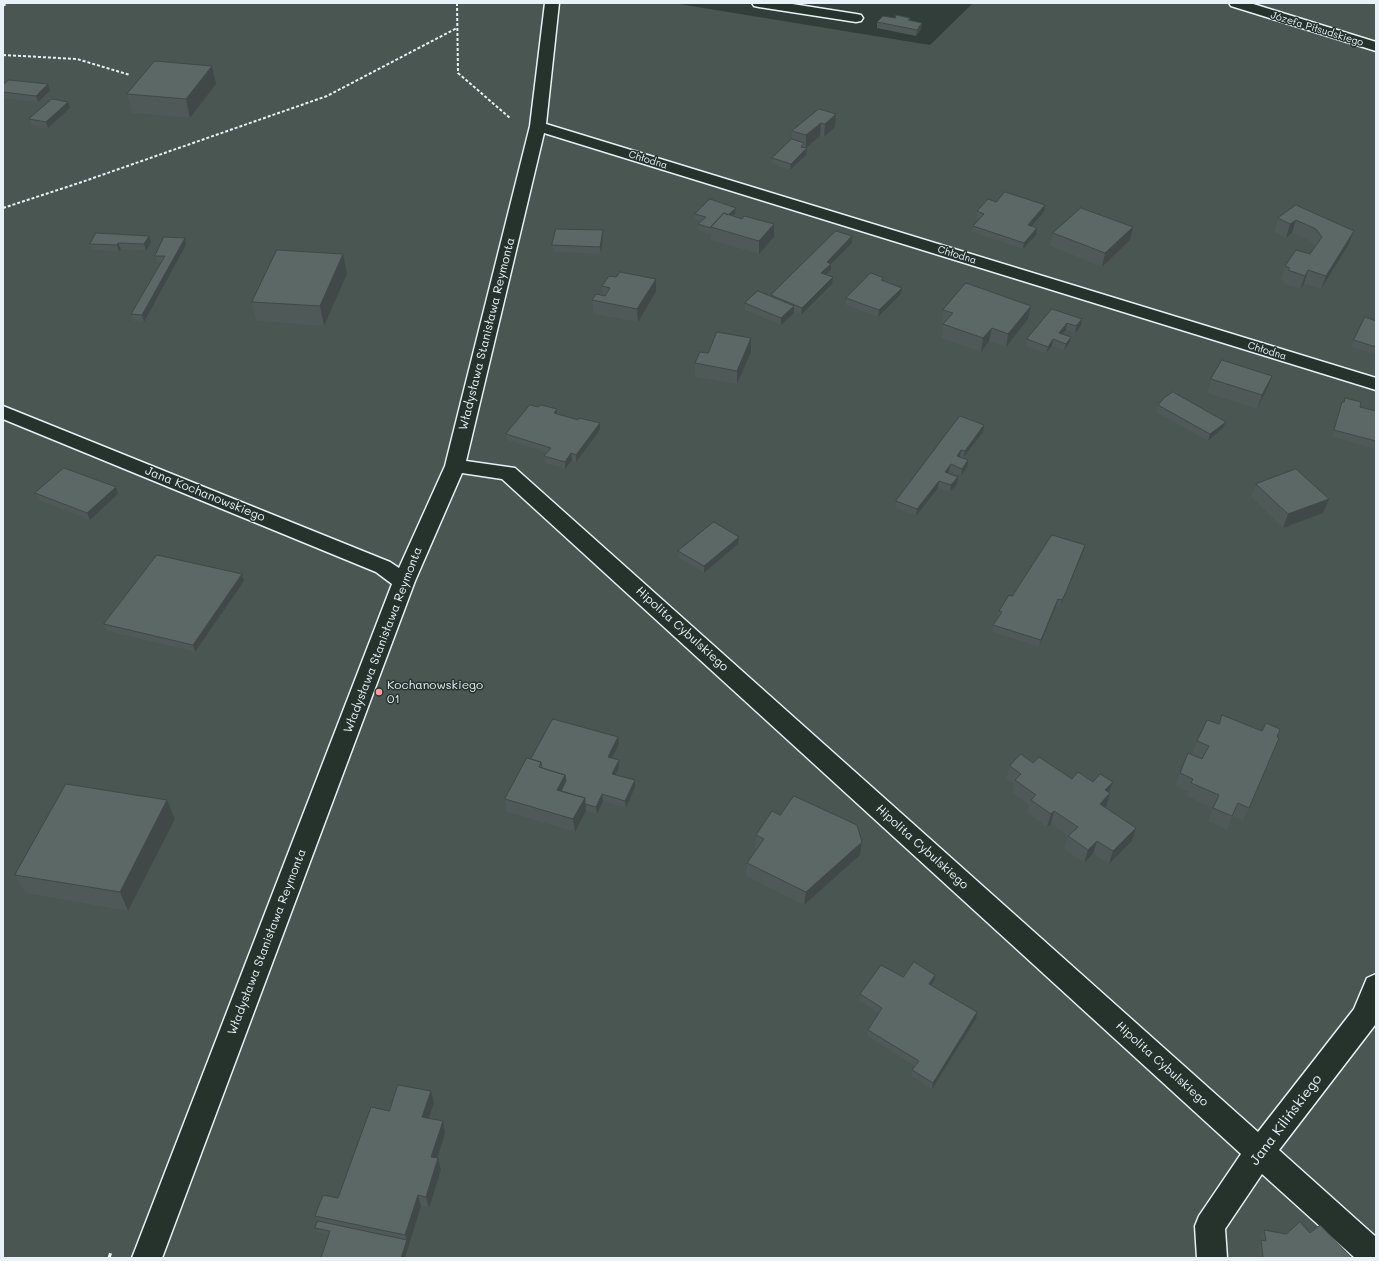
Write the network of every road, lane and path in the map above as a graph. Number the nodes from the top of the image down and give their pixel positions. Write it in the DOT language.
graph roads {
  1 [pos="8,3"];
  2 [pos="457,3"];
  3 [pos="552,3"];
  4 [pos="759,3"];
  5 [pos="1236,3"];
  6 [pos="3,6"];
  7 [pos="856,18"];
  8 [pos="457,28"];
  9 [pos="1376,47"];
  10 [pos="3,55"];
  11 [pos="130,75"];
  12 [pos="516,122"];
  13 [pos="538,126"];
  14 [pos="3,208"];
  15 [pos="1376,384"];
  16 [pos="3,412"];
  17 [pos="455,466"];
  18 [pos="404,581"];
  19 [pos="1376,986"];
  20 [pos="1260,1152"];
  21 [pos="112,1251"];
  22 [pos="1376,1257"];
  23 [pos="109,1258"];
  24 [pos="147,1258"];
  25 [pos="1212,1258"];
  1 -- 6 [label="path"];
  2 -- 8 [label="path"];
  3 -- 13 [label="street, Władysława Stanisława Reymonta"];
  4 -- 7 [label="street"];
  5 -- 9 [label="street, Józefa Piłsudskiego"];
  8 -- 12 [label="path"];
  8 -- 14 [label="path"];
  10 -- 11 [label="path"];
  13 -- 15 [label="street, Chłodna"];
  13 -- 17 [label="street, Władysława Stanisława Reymonta"];
  16 -- 18 [label="street, Jana Kochanowskiego"];
  17 -- 18 [label="street, Władysława Stanisława Reymonta"];
  17 -- 20 [label="street, Hipolita Cybulskiego"];
  18 -- 24 [label="street, Władysława Stanisława Reymonta"];
  19 -- 20 [label="street, Jana Kilińskiego"];
  20 -- 22 [label="street, Hipolita Cybulskiego"];
  20 -- 25 [label="street, Jana Kilińskiego"];
  21 -- 23 [label="path"];
}
